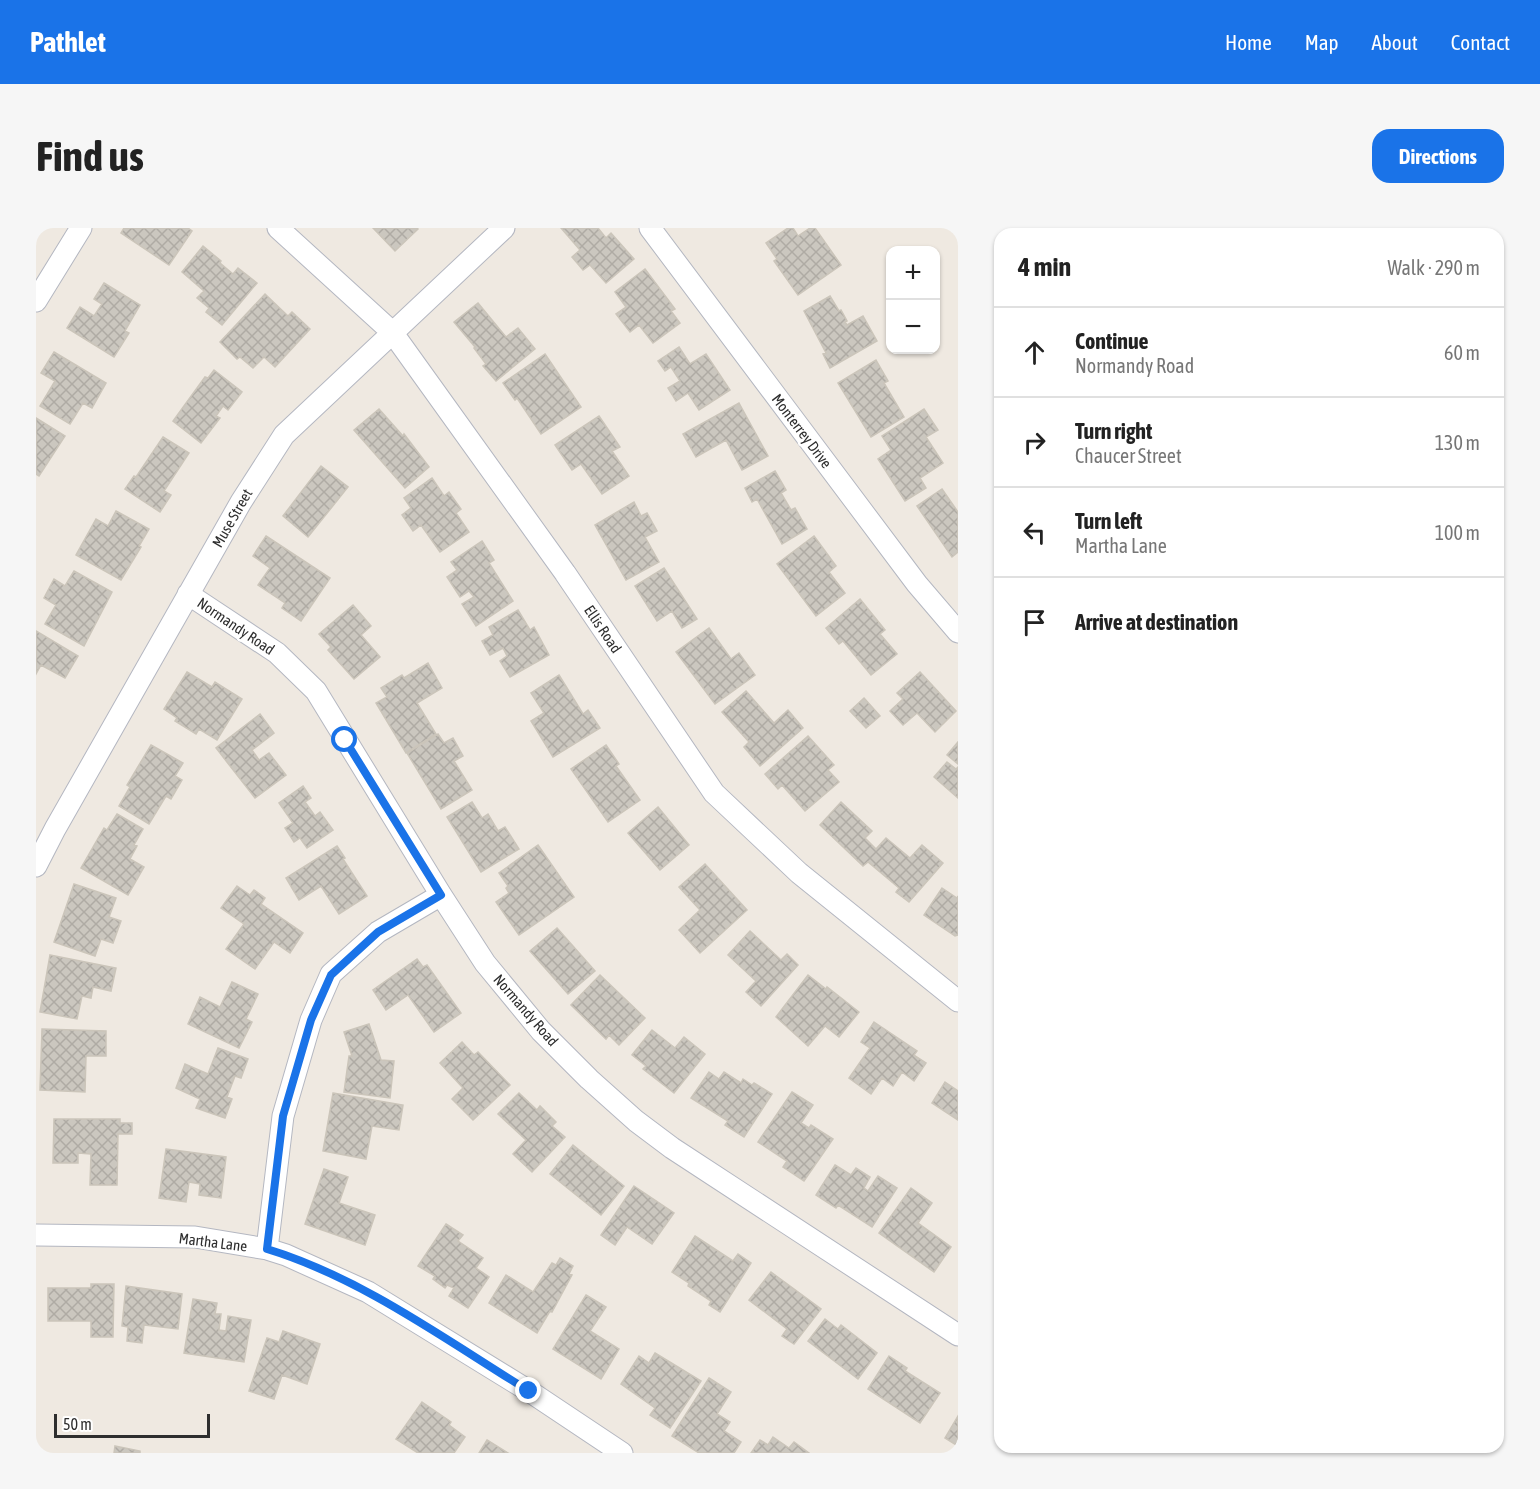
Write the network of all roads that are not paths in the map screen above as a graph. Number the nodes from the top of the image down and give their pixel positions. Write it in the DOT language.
graph roads {
  1 [pos="81,228"];
  2 [pos="278,228"];
  3 [pos="504,228"];
  4 [pos="650,228"];
  5 [pos="36,301"];
  6 [pos="392,332"];
  7 [pos="188,594"];
  8 [pos="958,632"];
  9 [pos="36,866"];
  10 [pos="441,895"];
  11 [pos="958,1001"];
  12 [pos="36,1235"];
  13 [pos="267,1249"];
  14 [pos="958,1335"];
  15 [pos="622,1453"];
  1 -- 5 [label="street"];
  2 -- 6 [label="street, Ellis Road"];
  3 -- 6 [label="street, Muse Street"];
  4 -- 8 [label="street, Monterrey Drive"];
  6 -- 7 [label="street, Muse Street"];
  6 -- 11 [label="street, Ellis Road"];
  7 -- 9 [label="street, Muse Street"];
  7 -- 10 [label="street, Normandy Road"];
  10 -- 13 [label="street"];
  10 -- 14 [label="street, Normandy Road"];
  12 -- 13 [label="street, Martha Lane"];
  13 -- 15 [label="street, Martha Lane"];
}
